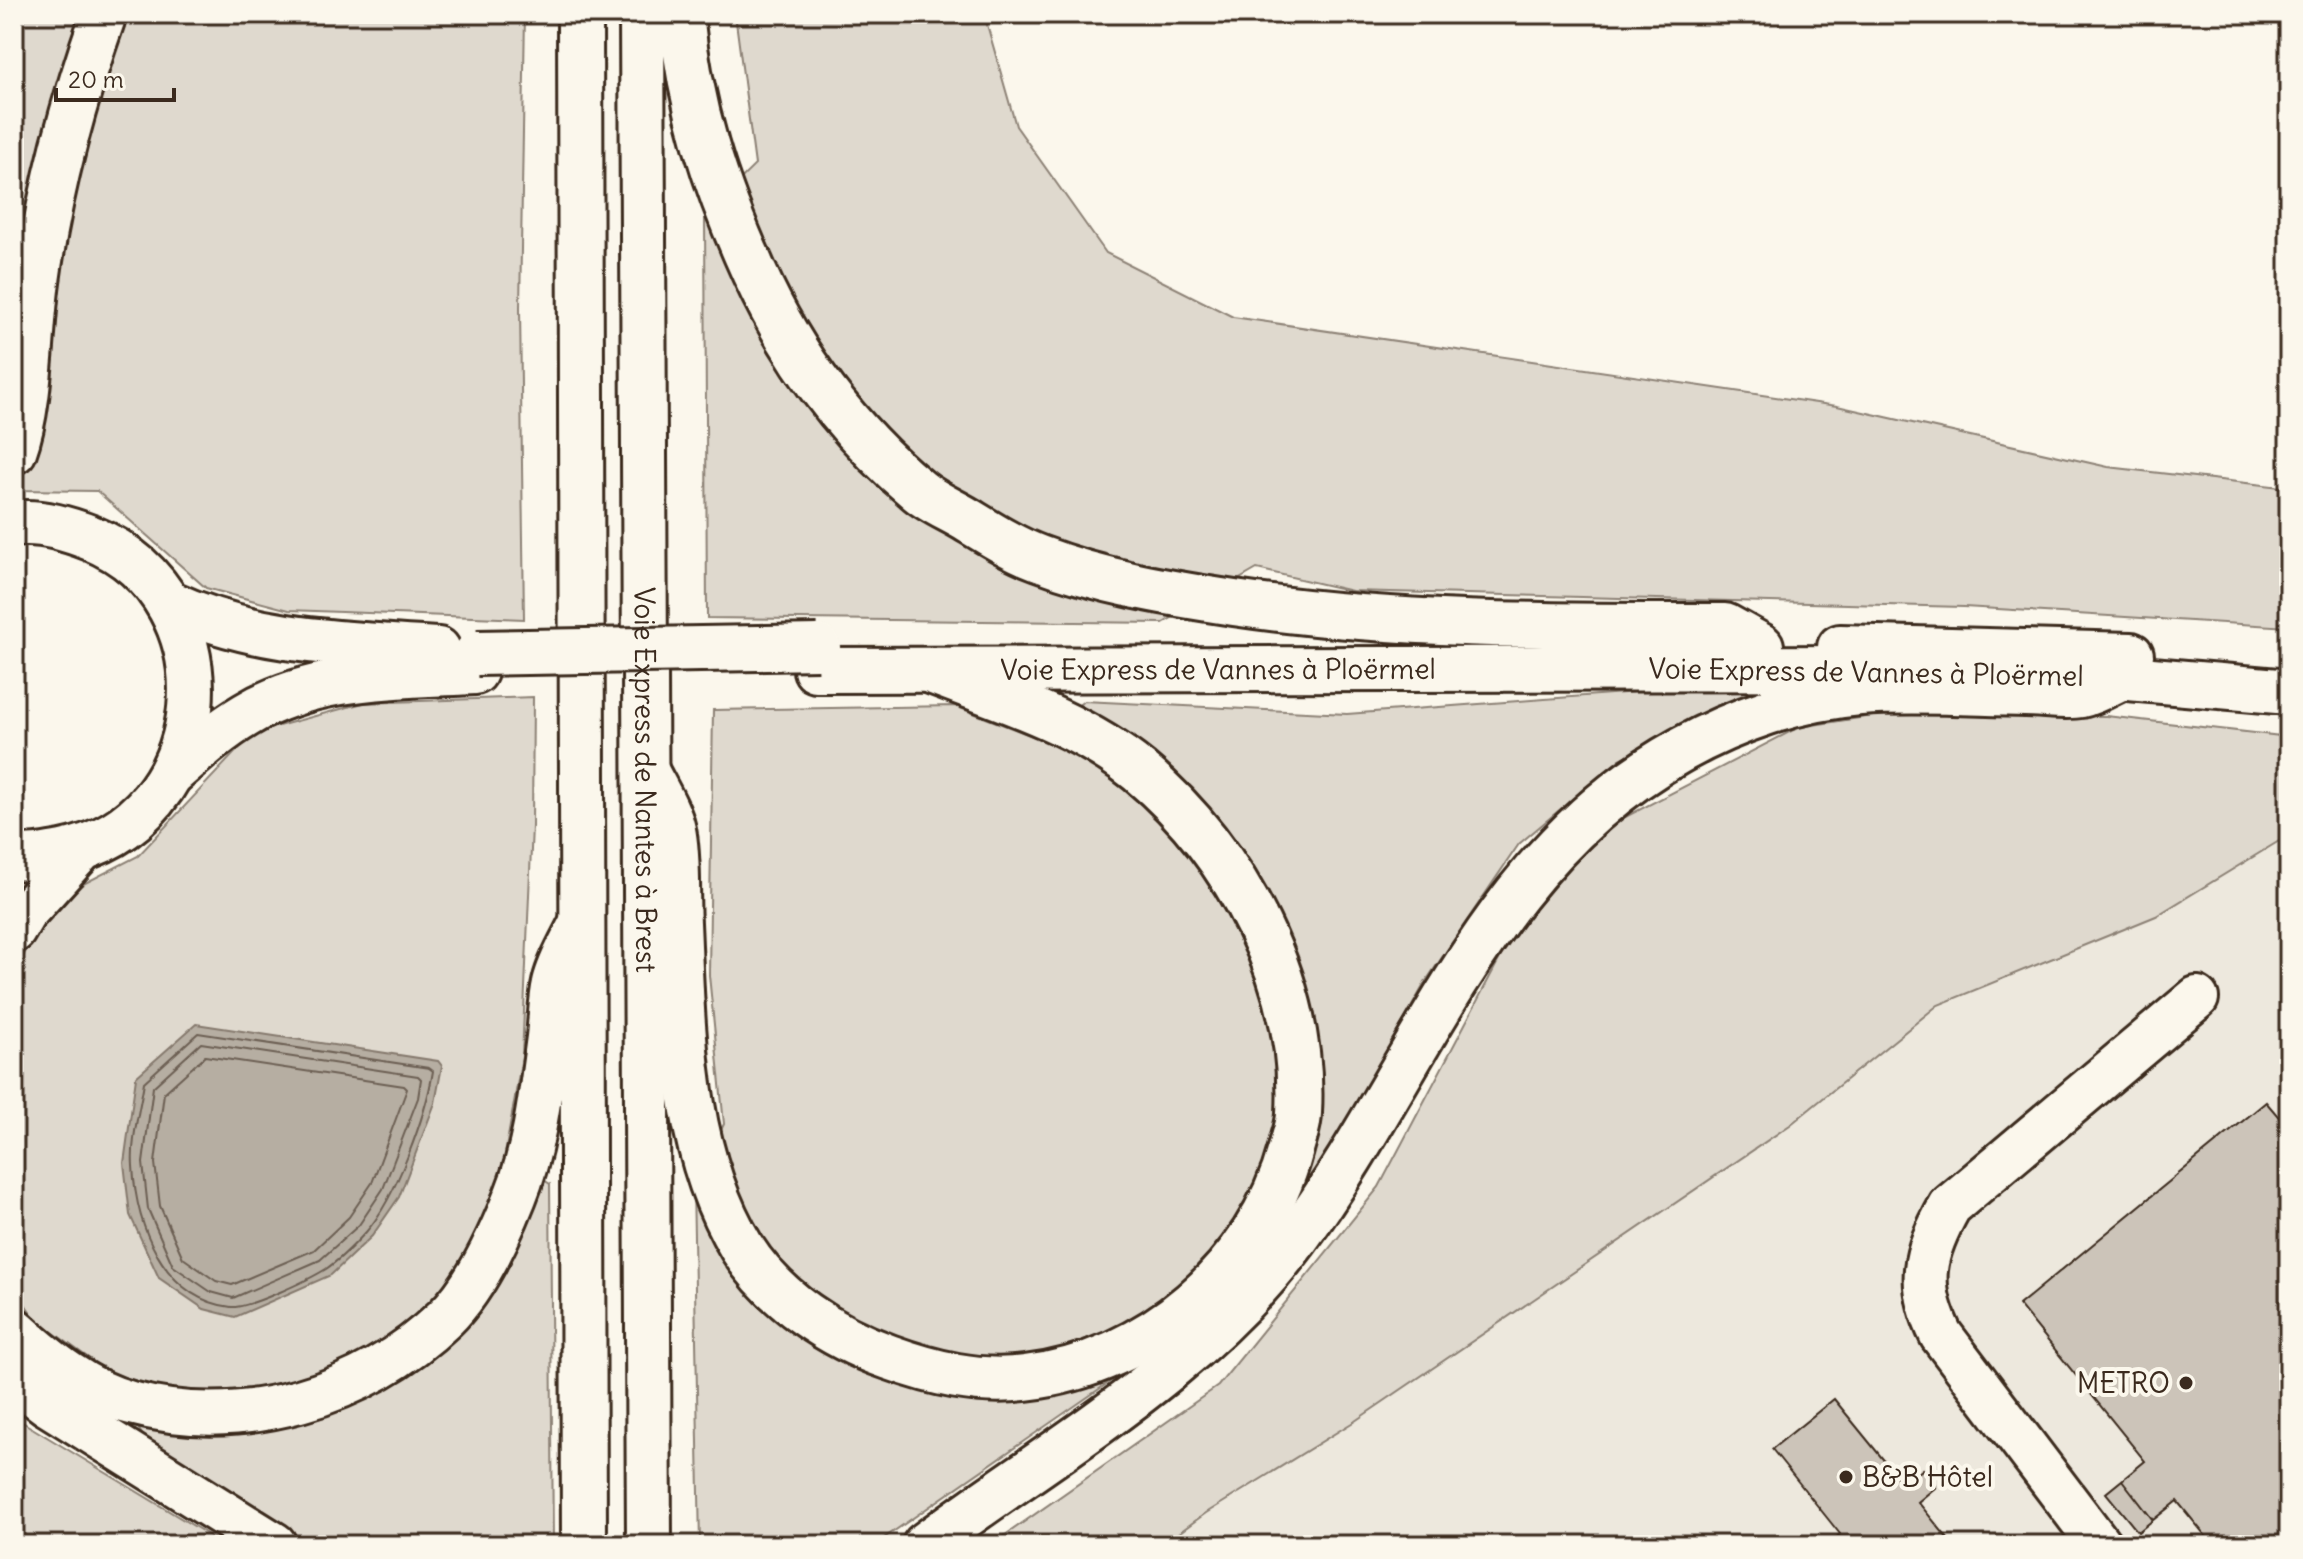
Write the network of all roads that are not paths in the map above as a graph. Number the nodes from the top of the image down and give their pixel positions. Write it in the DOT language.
graph roads {
  1 [pos="104,14"];
  2 [pos="580,14"];
  3 [pos="642,14"];
  4 [pos="681,14"];
  5 [pos="14,451"];
  6 [pos="14,524"];
  7 [pos="169,603"];
  8 [pos="1761,646"];
  9 [pos="817,658"];
  10 [pos="476,662"];
  11 [pos="2289,663"];
  12 [pos="931,671"];
  13 [pos="2124,676"];
  14 [pos="2289,692"];
  15 [pos="646,771"];
  16 [pos="173,772"];
  17 [pos="83,849"];
  18 [pos="14,857"];
  19 [pos="581,922"];
  20 [pos="14,931"];
  21 [pos="2197,998"];
  22 [pos="14,1329"];
  23 [pos="14,1378"];
  24 [pos="274,1545"];
  25 [pos="584,1545"];
  26 [pos="649,1545"];
  27 [pos="925,1545"];
  28 [pos="2100,1545"];
  1 -- 5 [label="highway"];
  2 -- 19 [label="highway"];
  3 -- 15 [label="highway, Voie Express de Nantes à Brest"];
  4 -- 8 [label="highway"];
  6 -- 7 [label="highway"];
  7 -- 10 [label="highway, Voie Express de Vannes à Ploërmel"];
  7 -- 16 [label="highway"];
  8 -- 9 [label="highway, Voie Express de Vannes à Ploërmel"];
  8 -- 11 [label="highway, Voie Express de Vannes à Ploërmel"];
  9 -- 10 [label="highway, Voie Express de Vannes à Ploërmel"];
  9 -- 12 [label="highway, Voie Express de Vannes à Ploërmel"];
  10 -- 16 [label="highway, Voie Express de Vannes à Ploërmel"];
  12 -- 13 [label="highway, Voie Express de Vannes à Ploërmel"];
  12 -- 15 [label="highway"];
  13 -- 14 [label="highway, Voie Express de Vannes à Ploërmel"];
  13 -- 27 [label="highway"];
  15 -- 26 [label="highway, Voie Express de Nantes à Brest"];
  16 -- 17 [label="highway"];
  17 -- 18 [label="highway"];
  17 -- 20 [label="lane"];
  19 -- 22 [label="lane"];
  19 -- 25 [label="highway"];
  21 -- 28 [label="lane"];
  23 -- 24 [label="highway"];
}
